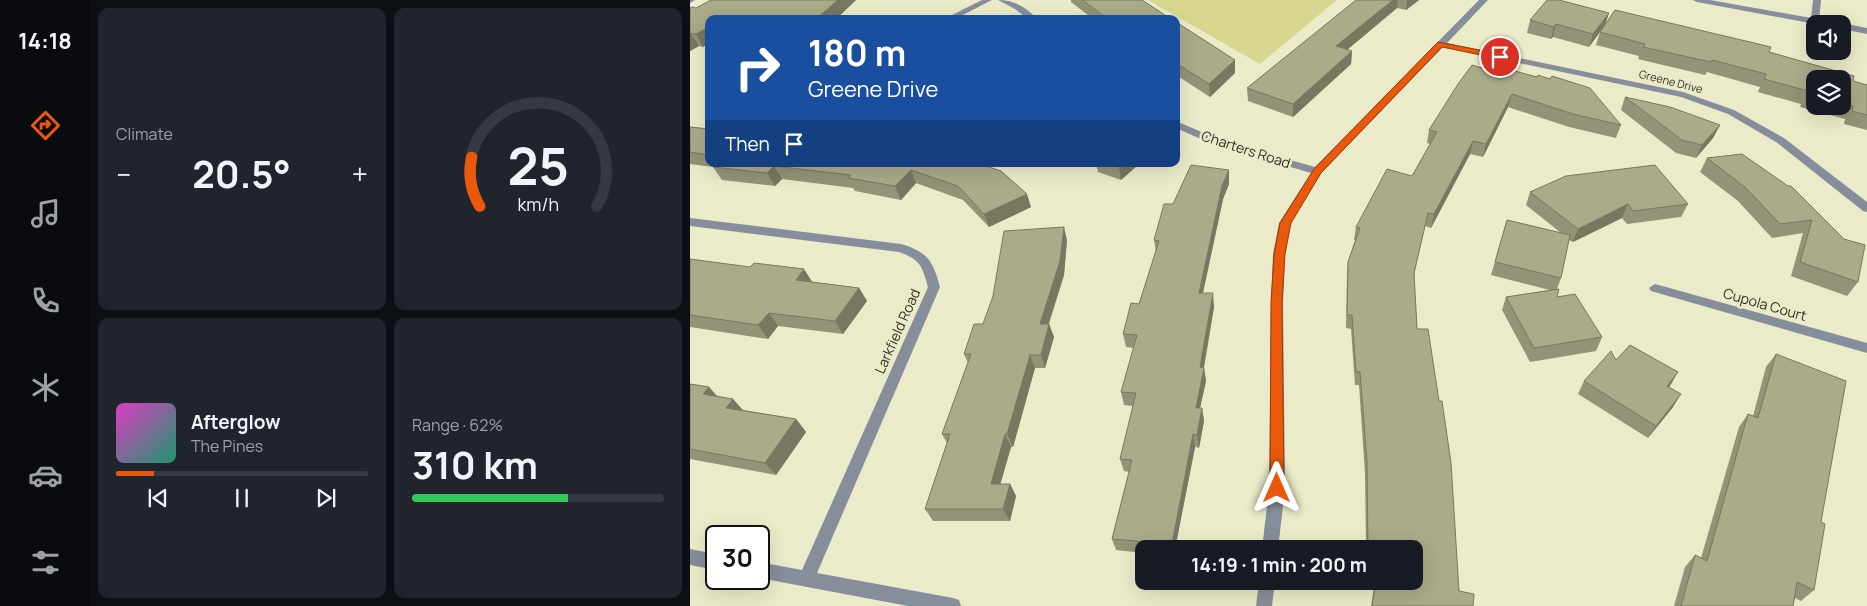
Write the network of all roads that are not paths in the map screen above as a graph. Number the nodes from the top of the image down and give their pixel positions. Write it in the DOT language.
graph roads {
  1 [pos="988,0"];
  2 [pos="1002,0"];
  3 [pos="1484,0"];
  4 [pos="1697,0"];
  5 [pos="1817,0"];
  6 [pos="956,15"];
  7 [pos="1028,15"];
  8 [pos="1815,15"];
  9 [pos="1806,20"];
  10 [pos="1851,28"];
  11 [pos="1867,31"];
  12 [pos="1441,44"];
  13 [pos="1180,126"];
  14 [pos="1317,171"];
  15 [pos="1867,208"];
  16 [pos="690,222"];
  17 [pos="1655,288"];
  18 [pos="1867,348"];
  19 [pos="1271,540"];
  20 [pos="690,557"];
  21 [pos="705,560"];
  22 [pos="770,572"];
  23 [pos="806,579"];
  24 [pos="1266,590"];
  25 [pos="953,606"];
  26 [pos="1264,606"];
  1 -- 6 [label="street"];
  2 -- 7 [label="street"];
  3 -- 12 [label="street"];
  4 -- 9 [label="street"];
  5 -- 8 [label="street"];
  10 -- 11 [label="street"];
  12 -- 14 [label="street"];
  12 -- 15 [label="street, Greene Drive"];
  13 -- 14 [label="street, Charters Road"];
  14 -- 19 [label="street"];
  16 -- 23 [label="street, Larkfield Road"];
  17 -- 18 [label="street, Cupola Court"];
  20 -- 21 [label="street"];
  22 -- 23 [label="street"];
  23 -- 25 [label="street"];
  24 -- 26 [label="street"];
}
